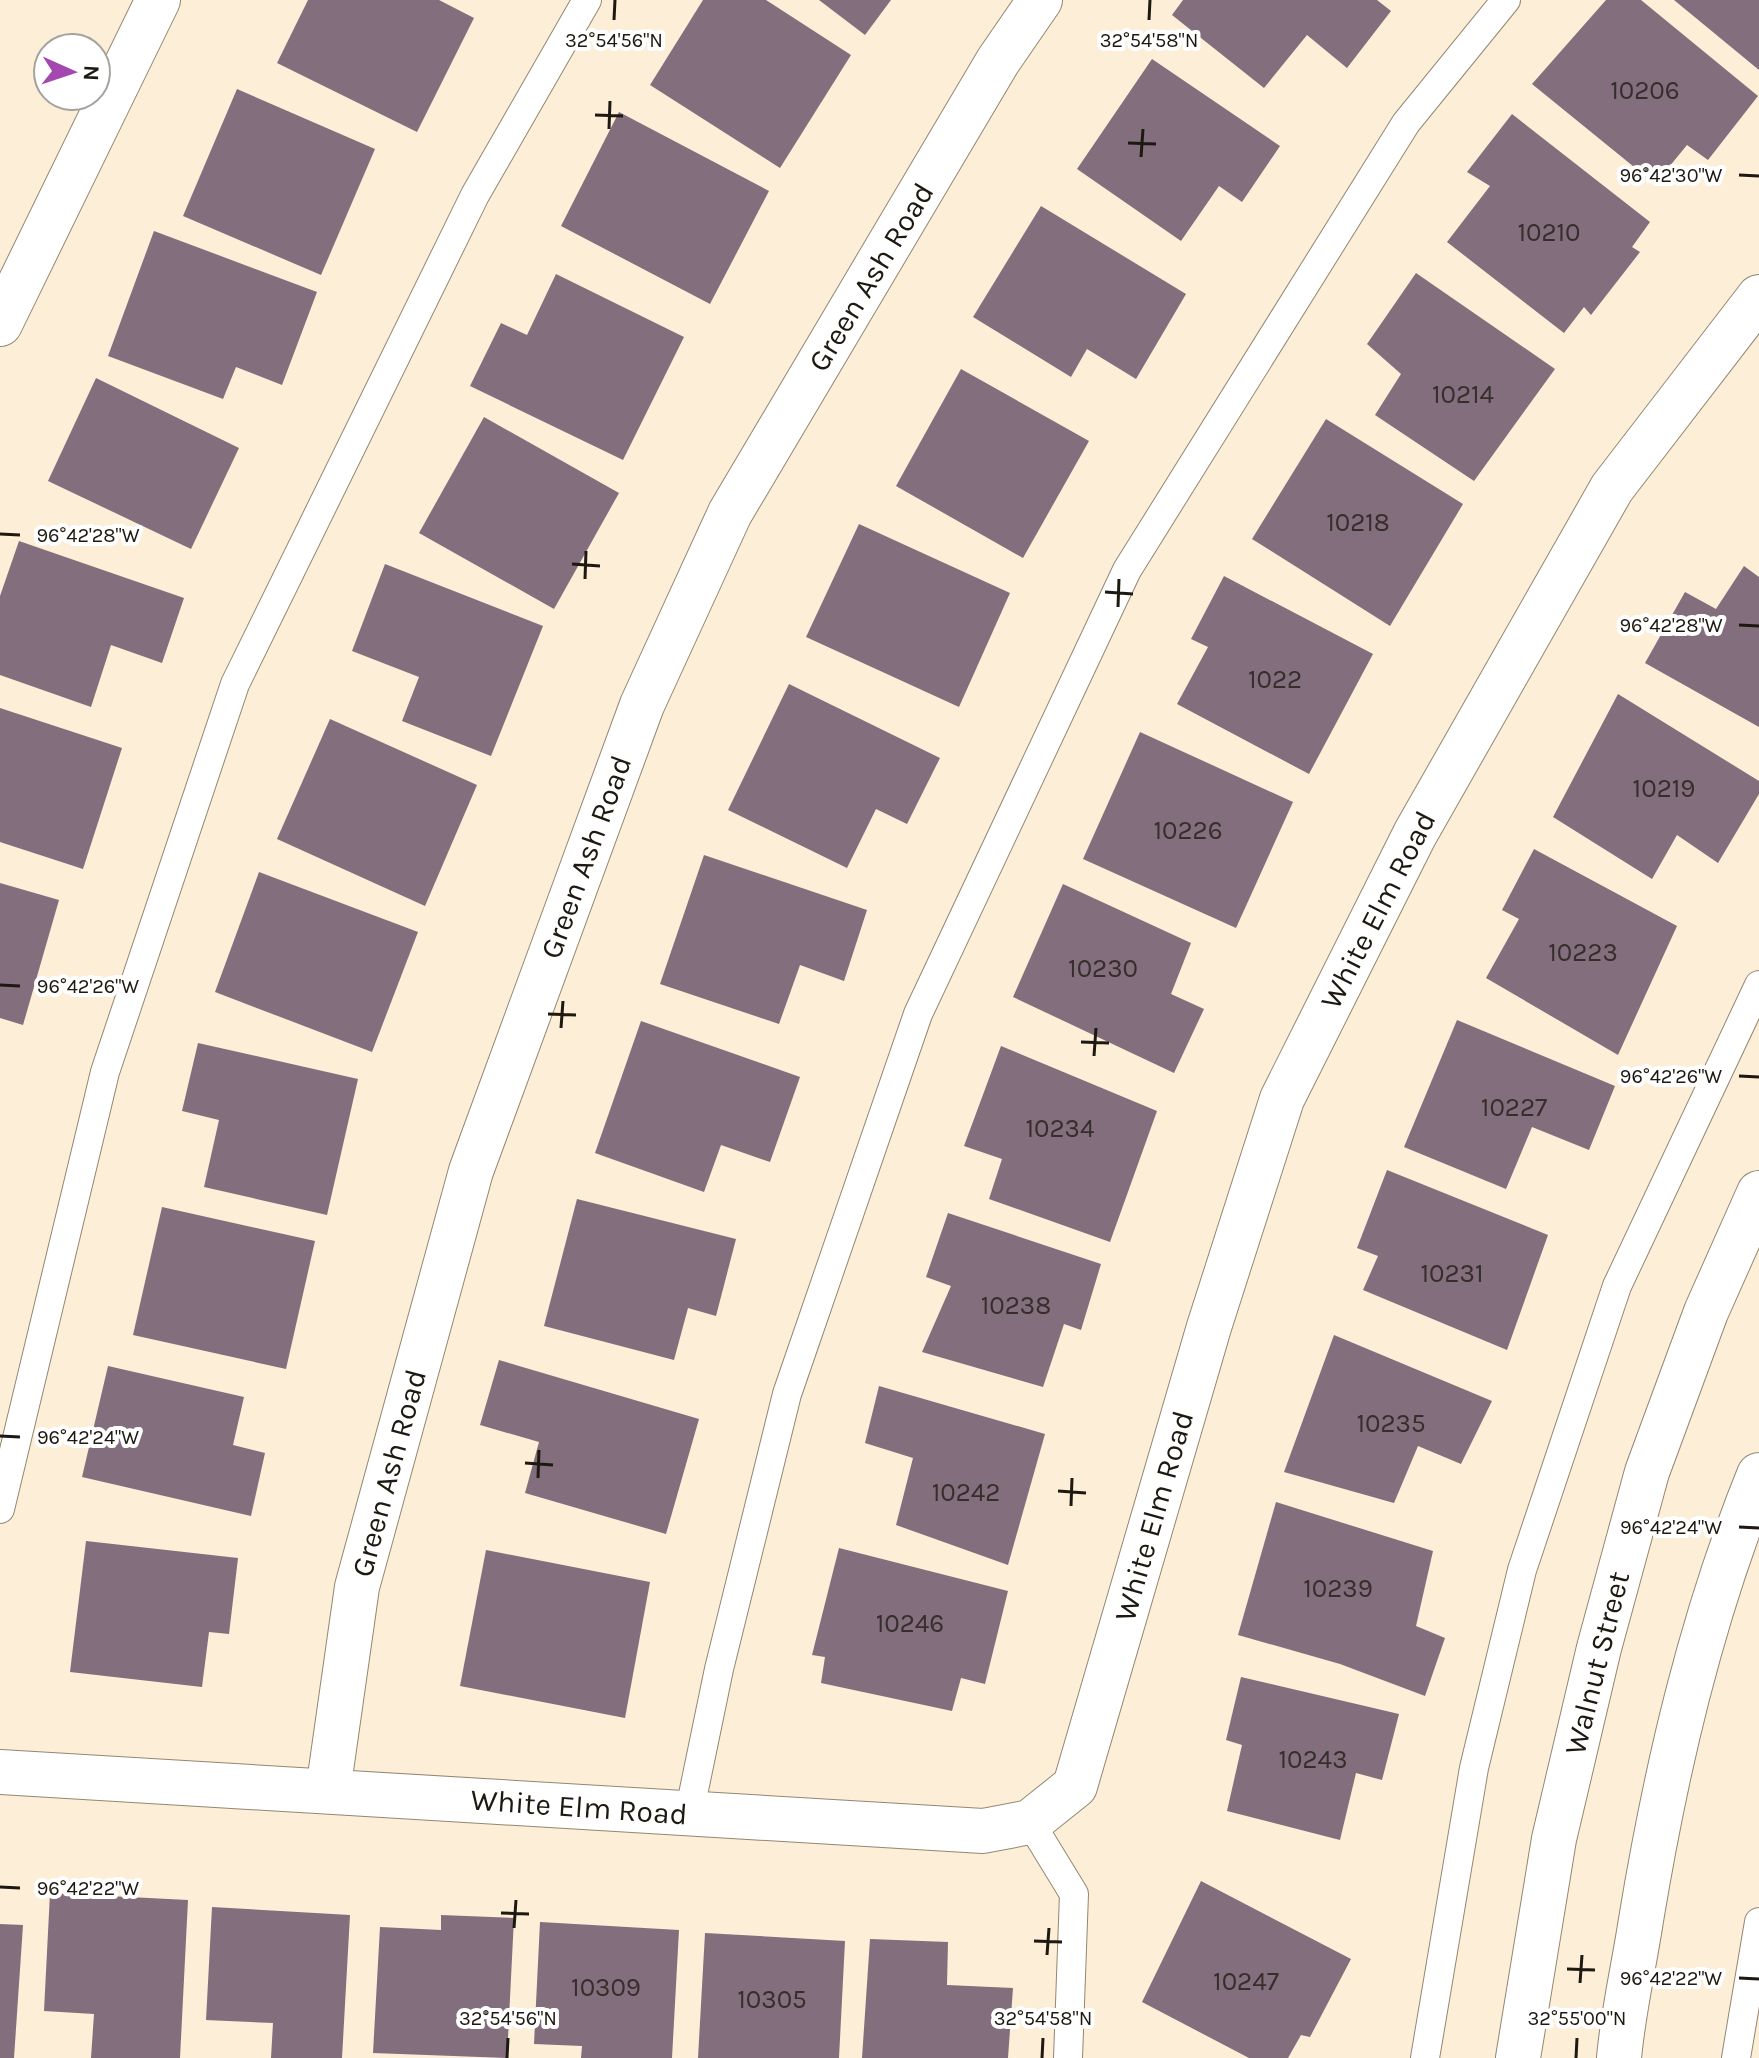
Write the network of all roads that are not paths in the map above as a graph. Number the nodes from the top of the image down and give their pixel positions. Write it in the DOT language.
graph roads {
  1 [pos="158,0"];
  2 [pos="587,0"];
  3 [pos="1040,0"];
  4 [pos="1506,0"];
  5 [pos="1759,297"];
  6 [pos="0,324"];
  7 [pos="1759,985"];
  8 [pos="1759,1193"];
  9 [pos="1759,1475"];
  10 [pos="0,1509"];
  11 [pos="0,1772"];
  12 [pos="328,1791"];
  13 [pos="689,1814"];
  14 [pos="1030,1822"];
  15 [pos="1759,1922"];
  16 [pos="1068,2058"];
  17 [pos="1425,2058"];
  18 [pos="1518,2058"];
  19 [pos="1619,2058"];
  20 [pos="1736,2058"];
  1 -- 6 [label="street"];
  2 -- 10 [label="lane"];
  3 -- 12 [label="street, Green Ash Road"];
  4 -- 13 [label="lane"];
  5 -- 14 [label="street, White Elm Road"];
  7 -- 17 [label="lane"];
  8 -- 18 [label="street, Walnut Street"];
  9 -- 19 [label="street"];
  11 -- 12 [label="street, White Elm Road"];
  12 -- 13 [label="street, White Elm Road"];
  13 -- 14 [label="street, White Elm Road"];
  14 -- 16 [label="lane"];
  15 -- 20 [label="lane"];
}
